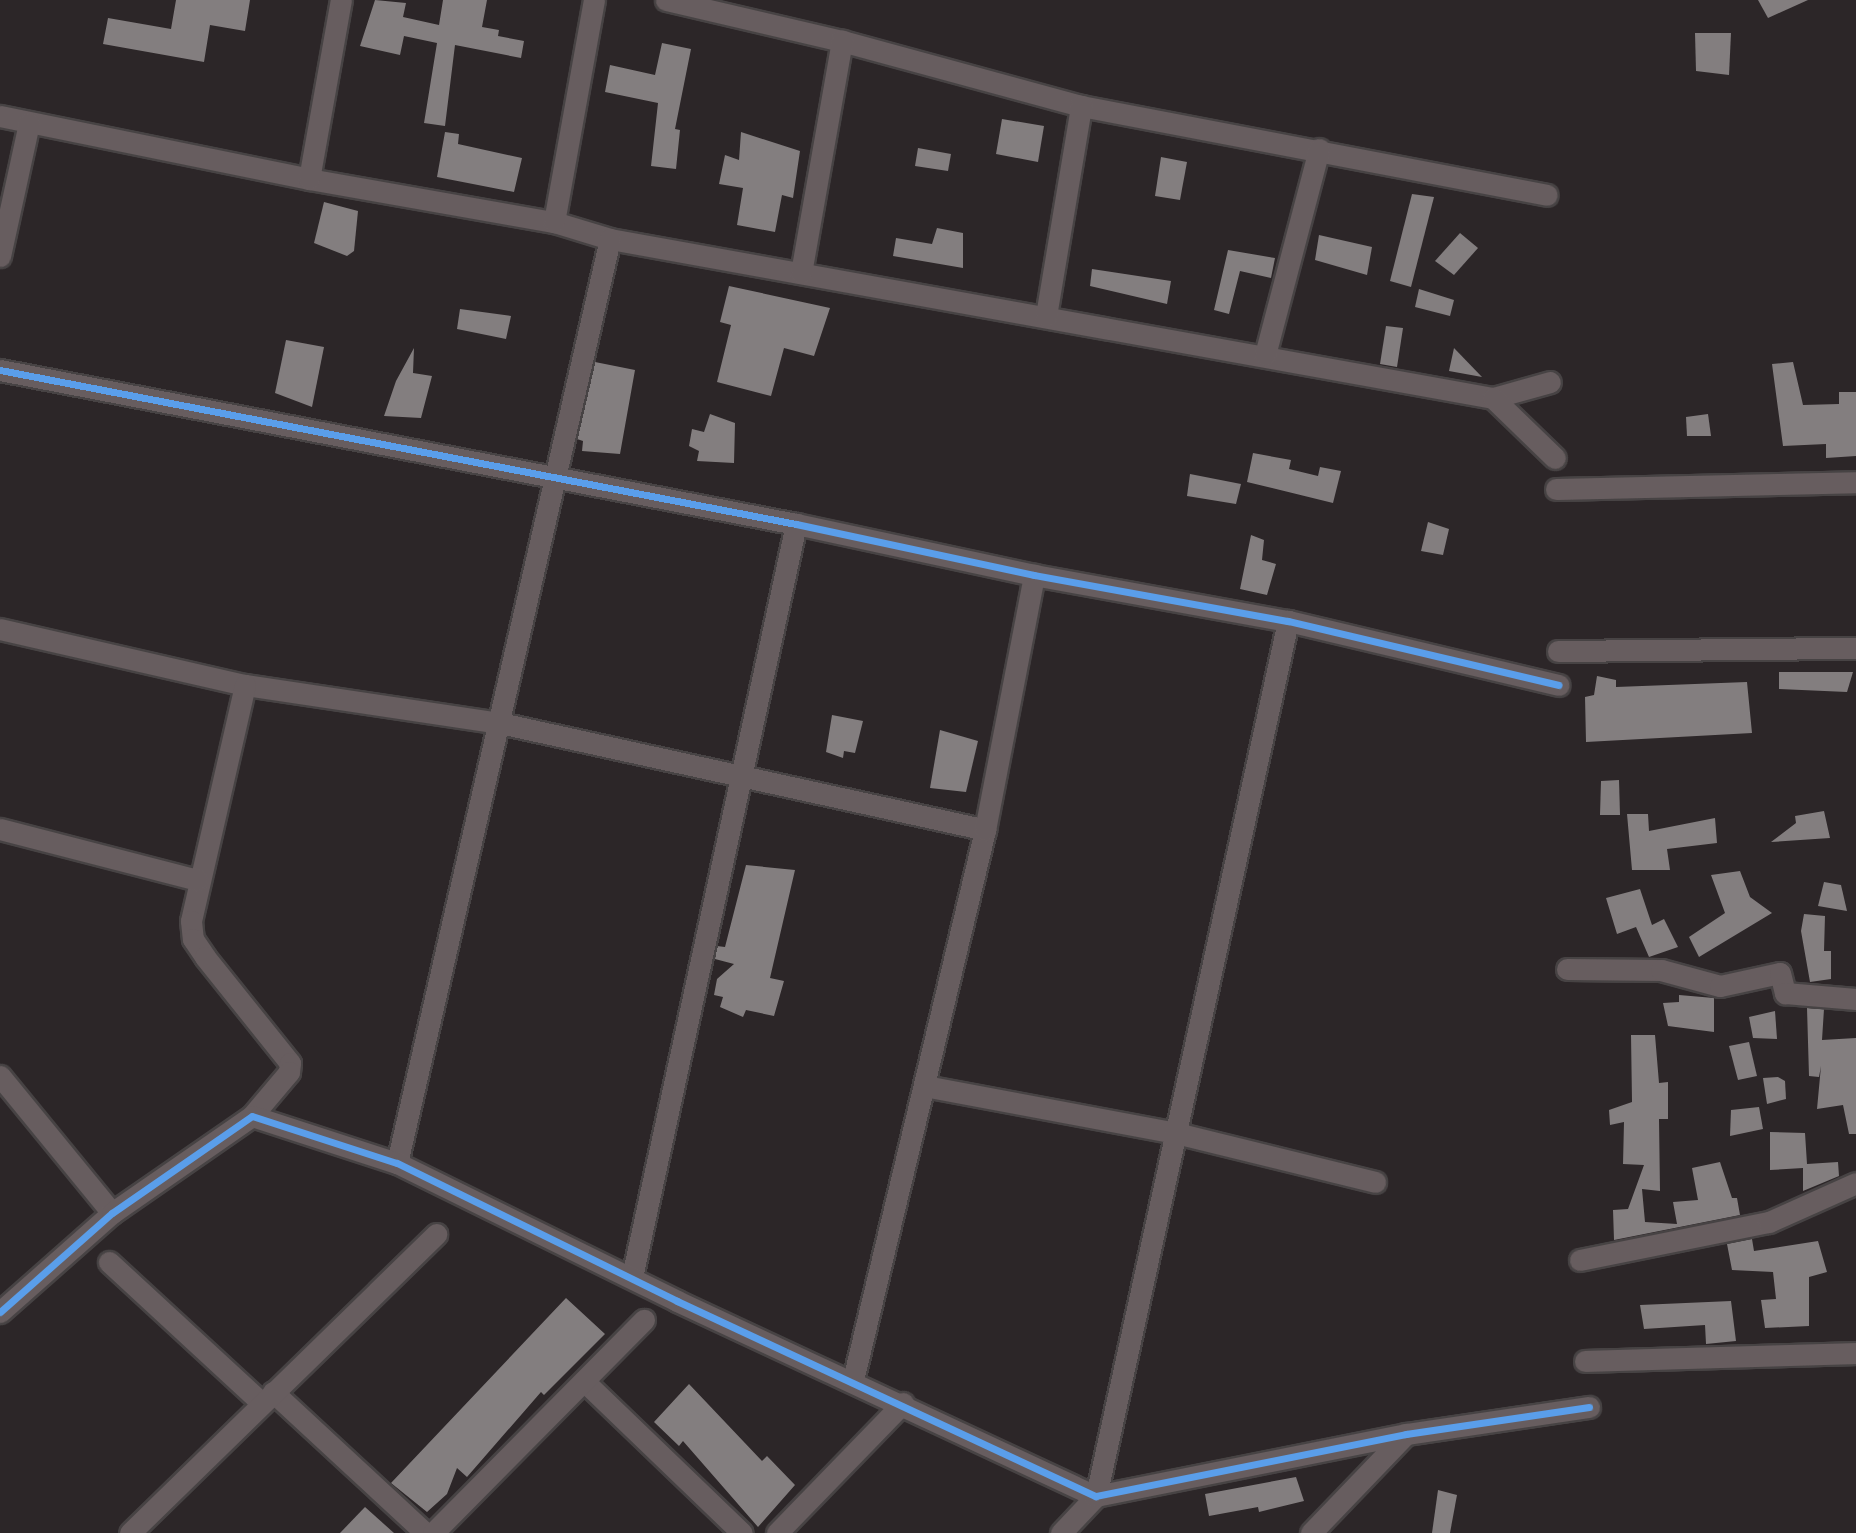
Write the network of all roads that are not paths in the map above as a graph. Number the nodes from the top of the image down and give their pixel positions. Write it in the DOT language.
graph roads {
  1 [pos="341,0"];
  2 [pos="594,0"];
  3 [pos="666,0"];
  4 [pos="842,41"];
  5 [pos="1081,106"];
  6 [pos="0,116"];
  7 [pos="29,123"];
  8 [pos="1319,149"];
  9 [pos="309,179"];
  10 [pos="1547,195"];
  11 [pos="554,222"];
  12 [pos="610,239"];
  13 [pos="0,256"];
  14 [pos="801,272"];
  15 [pos="1046,316"];
  16 [pos="1265,355"];
  17 [pos="0,370"];
  18 [pos="1550,382"];
  19 [pos="1493,398"];
  20 [pos="1555,458"];
  21 [pos="553,478"];
  22 [pos="1856,482"];
  23 [pos="1556,489"];
  24 [pos="796,524"];
  25 [pos="1034,575"];
  26 [pos="1288,621"];
  27 [pos="0,629"];
  28 [pos="1856,648"];
  29 [pos="1558,651"];
  30 [pos="245,685"];
  31 [pos="1559,685"];
  32 [pos="500,723"];
  33 [pos="742,775"];
  34 [pos="0,829"];
  35 [pos="985,830"];
  36 [pos="197,880"];
  37 [pos="1567,969"];
  38 [pos="1856,999"];
  39 [pos="0,1076"];
  40 [pos="925,1086"];
  41 [pos="252,1116"];
  42 [pos="1176,1133"];
  43 [pos="397,1163"];
  44 [pos="1375,1182"];
  45 [pos="1856,1183"];
  46 [pos="112,1213"];
  47 [pos="436,1234"];
  48 [pos="1580,1260"];
  49 [pos="109,1262"];
  50 [pos="632,1277"];
  51 [pos="0,1311"];
  52 [pos="644,1320"];
  53 [pos="1856,1353"];
  54 [pos="1584,1361"];
  55 [pos="853,1380"];
  56 [pos="586,1383"];
  57 [pos="268,1397"];
  58 [pos="903,1403"];
  59 [pos="1589,1406"];
  60 [pos="1406,1434"];
  61 [pos="1096,1496"];
  62 [pos="130,1533"];
  63 [pos="425,1533"];
  64 [pos="433,1533"];
  65 [pos="742,1533"];
  66 [pos="777,1533"];
  67 [pos="1061,1533"];
  68 [pos="1311,1533"];
  1 -- 9 [label="street"];
  2 -- 11 [label="street"];
  3 -- 4 [label="street"];
  4 -- 5 [label="street"];
  4 -- 14 [label="street"];
  5 -- 8 [label="street"];
  5 -- 15 [label="street"];
  6 -- 7 [label="street"];
  7 -- 9 [label="street"];
  7 -- 13 [label="street"];
  8 -- 10 [label="street"];
  8 -- 16 [label="street"];
  9 -- 11 [label="street"];
  11 -- 12 [label="street"];
  12 -- 14 [label="street"];
  12 -- 21 [label="street"];
  14 -- 15 [label="street"];
  15 -- 16 [label="street"];
  16 -- 19 [label="street"];
  17 -- 21 [label="street"];
  18 -- 19 [label="street"];
  19 -- 20 [label="street"];
  21 -- 24 [label="street"];
  21 -- 32 [label="street"];
  22 -- 23 [label="street"];
  24 -- 25 [label="street"];
  24 -- 33 [label="street"];
  25 -- 26 [label="street"];
  25 -- 35 [label="street"];
  26 -- 31 [label="street"];
  26 -- 42 [label="street"];
  27 -- 30 [label="street"];
  28 -- 29 [label="street"];
  30 -- 32 [label="street"];
  30 -- 36 [label="street"];
  32 -- 33 [label="street"];
  32 -- 43 [label="street"];
  33 -- 35 [label="street"];
  33 -- 50 [label="street"];
  34 -- 36 [label="street"];
  35 -- 40 [label="street"];
  36 -- 41 [label="street"];
  37 -- 38 [label="street"];
  39 -- 46 [label="street"];
  40 -- 42 [label="street"];
  40 -- 55 [label="street"];
  41 -- 43 [label="street"];
  41 -- 46 [label="street"];
  42 -- 44 [label="street"];
  42 -- 61 [label="street"];
  43 -- 50 [label="street"];
  45 -- 48 [label="street"];
  46 -- 51 [label="street"];
  47 -- 57 [label="street"];
  49 -- 57 [label="street"];
  50 -- 55 [label="street"];
  52 -- 56 [label="street"];
  53 -- 54 [label="street"];
  55 -- 58 [label="street"];
  56 -- 64 [label="street"];
  56 -- 65 [label="street"];
  57 -- 62 [label="street"];
  57 -- 63 [label="street"];
  58 -- 61 [label="street"];
  58 -- 66 [label="street"];
  59 -- 60 [label="street"];
  60 -- 61 [label="street"];
  60 -- 68 [label="street"];
  61 -- 67 [label="street"];
}
